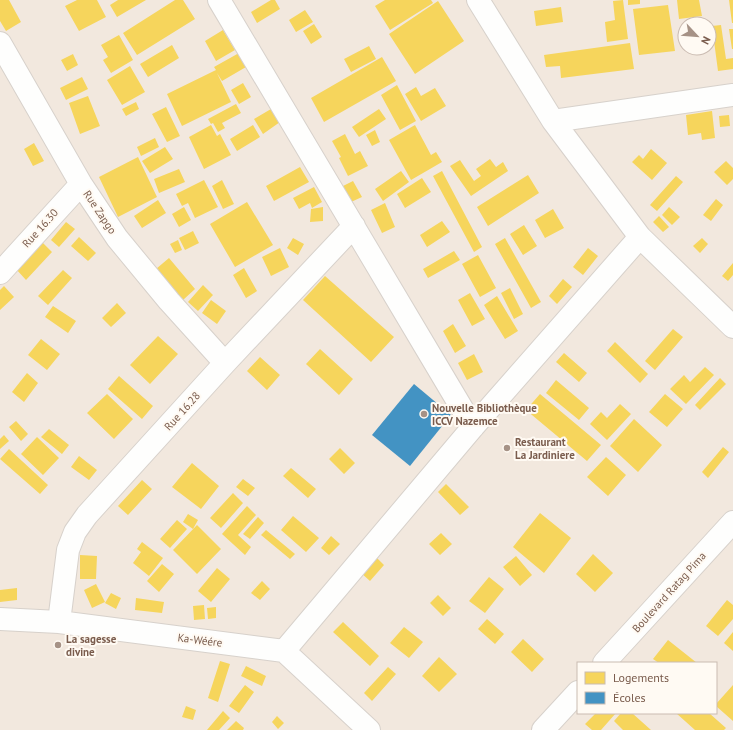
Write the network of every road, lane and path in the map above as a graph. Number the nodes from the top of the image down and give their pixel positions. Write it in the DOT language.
graph roads {
  1 [pos="219,0"];
  2 [pos="478,0"];
  3 [pos="0,43"];
  4 [pos="733,95"];
  5 [pos="553,121"];
  6 [pos="81,184"];
  7 [pos="354,226"];
  8 [pos="640,237"];
  9 [pos="0,273"];
  10 [pos="733,327"];
  11 [pos="225,363"];
  12 [pos="473,427"];
  13 [pos="733,522"];
  14 [pos="0,619"];
  15 [pos="59,622"];
  16 [pos="284,651"];
  17 [pos="605,662"];
  18 [pos="577,693"];
  19 [pos="369,730"];
  20 [pos="543,730"];
  1 -- 7 [label="street"];
  2 -- 5 [label="street"];
  3 -- 6 [label="street, Rue Zapgo"];
  4 -- 5 [label="street"];
  5 -- 8 [label="street"];
  6 -- 9 [label="street, Rue 16.30"];
  6 -- 11 [label="street, Rue Zapgo"];
  7 -- 11 [label="street, Rue 16.28"];
  7 -- 12 [label="street"];
  8 -- 10 [label="street"];
  8 -- 12 [label="street"];
  11 -- 15 [label="street, Rue 16.28"];
  12 -- 16 [label="street"];
  13 -- 17 [label="street, Boulevard Ratag Pima"];
  14 -- 15 [label="street, Ka-Wéére"];
  15 -- 16 [label="street, Ka-Wéére"];
  16 -- 19 [label="street"];
  18 -- 20 [label="street"];
}
